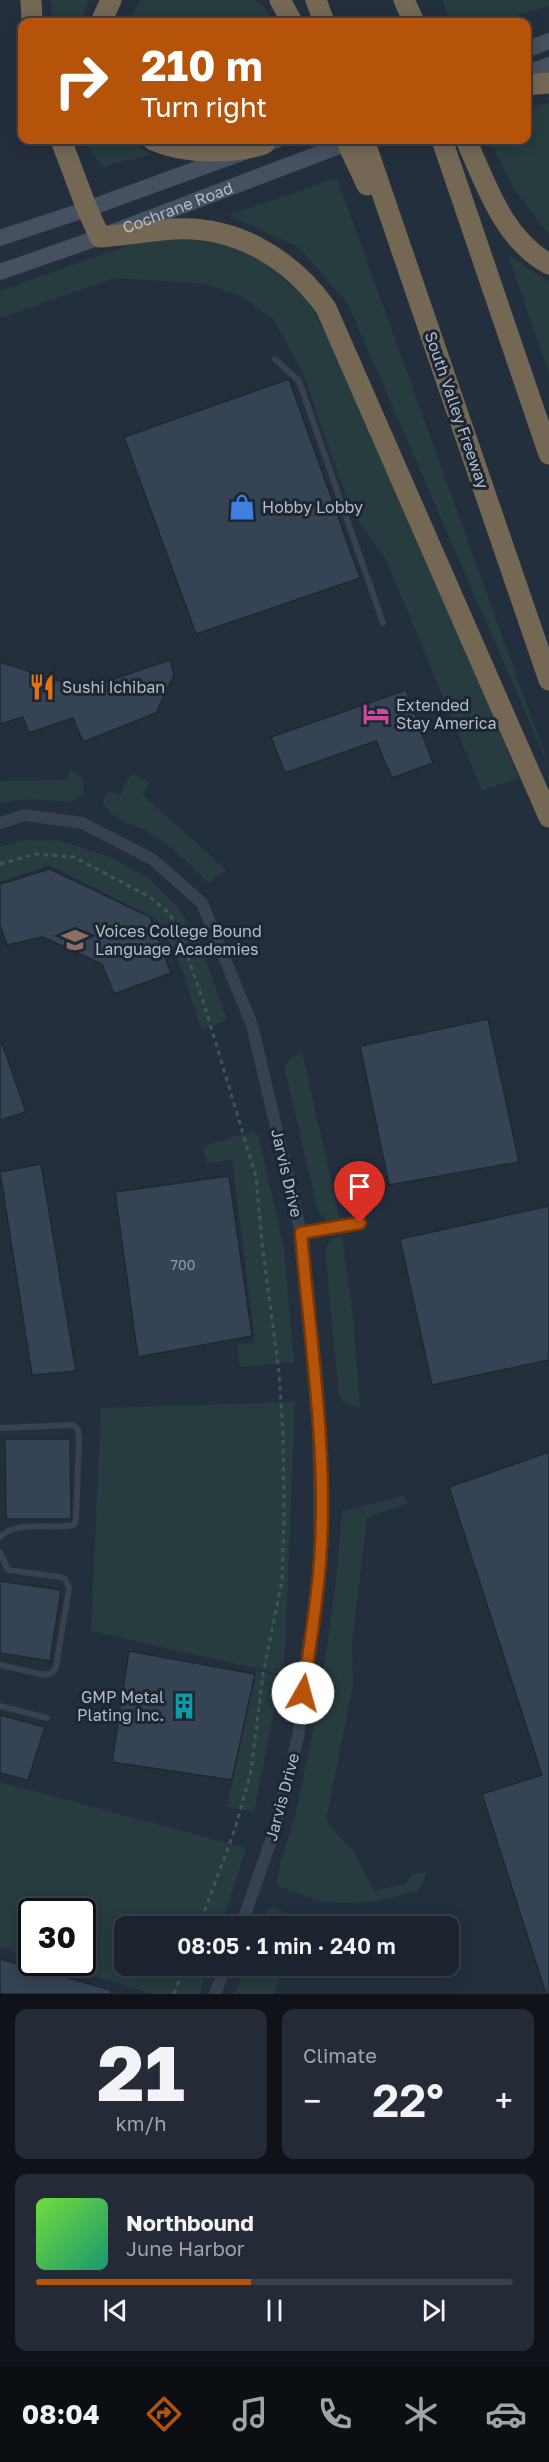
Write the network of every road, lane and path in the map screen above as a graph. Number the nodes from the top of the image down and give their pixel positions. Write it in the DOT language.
graph roads {
  1 [pos="31,0"];
  2 [pos="111,0"];
  3 [pos="280,0"];
  4 [pos="316,0"];
  5 [pos="394,0"];
  6 [pos="404,0"];
  7 [pos="32,18"];
  8 [pos="103,18"];
  9 [pos="290,18"];
  10 [pos="323,18"];
  11 [pos="401,18"];
  12 [pos="412,18"];
  13 [pos="549,41"];
  14 [pos="531,48"];
  15 [pos="549,65"];
  16 [pos="531,72"];
  17 [pos="549,83"];
  18 [pos="531,85"];
  19 [pos="63,144"];
  20 [pos="163,144"];
  21 [pos="264,144"];
  22 [pos="266,144"];
  23 [pos="344,144"];
  24 [pos="348,144"];
  25 [pos="365,144"];
  26 [pos="443,144"];
  27 [pos="468,144"];
  28 [pos="87,209"];
  29 [pos="100,237"];
  30 [pos="0,238"];
  31 [pos="549,264"];
  32 [pos="0,272"];
  33 [pos="416,293"];
  34 [pos="274,359"];
  35 [pos="549,454"];
  36 [pos="384,622"];
  37 [pos="549,681"];
  38 [pos="549,817"];
  39 [pos="0,823"];
  40 [pos="0,864"];
  41 [pos="360,1223"];
  42 [pos="301,1233"];
  43 [pos="0,1428"];
  44 [pos="0,1537"];
  45 [pos="0,1552"];
  46 [pos="0,1665"];
  47 [pos="0,1706"];
  48 [pos="47,1718"];
  49 [pos="203,1916"];
  50 [pos="244,1916"];
  51 [pos="181,1976"];
  52 [pos="222,1976"];
  53 [pos="174,1994"];
  54 [pos="215,1994"];
  1 -- 7 [label="highway"];
  2 -- 8 [label="highway"];
  3 -- 9 [label="highway"];
  4 -- 10 [label="highway"];
  5 -- 11 [label="highway"];
  6 -- 12 [label="highway"];
  13 -- 14 [label="main road"];
  15 -- 16 [label="main road"];
  17 -- 18 [label="highway"];
  19 -- 28 [label="highway"];
  20 -- 21 [label="highway"];
  22 -- 28 [label="main road, Cochrane Road"];
  23 -- 29 [label="main road, Cochrane Road"];
  24 -- 33 [label="highway"];
  25 -- 33 [label="highway, South Valley Freeway"];
  26 -- 35 [label="highway"];
  27 -- 31 [label="highway"];
  28 -- 29 [label="highway"];
  28 -- 30 [label="main road, Cochrane Road"];
  29 -- 32 [label="main road, Cochrane Road"];
  29 -- 38 [label="highway"];
  33 -- 37 [label="highway, South Valley Freeway"];
  34 -- 36 [label="lane"];
  39 -- 42 [label="street, Jarvis Drive"];
  40 -- 49 [label="path"];
  41 -- 42 [label="lane"];
  42 -- 50 [label="street, Jarvis Drive"];
  43 -- 44 [label="lane"];
  45 -- 46 [label="lane"];
  47 -- 48 [label="lane"];
  51 -- 53 [label="path"];
  52 -- 54 [label="street"];
}
